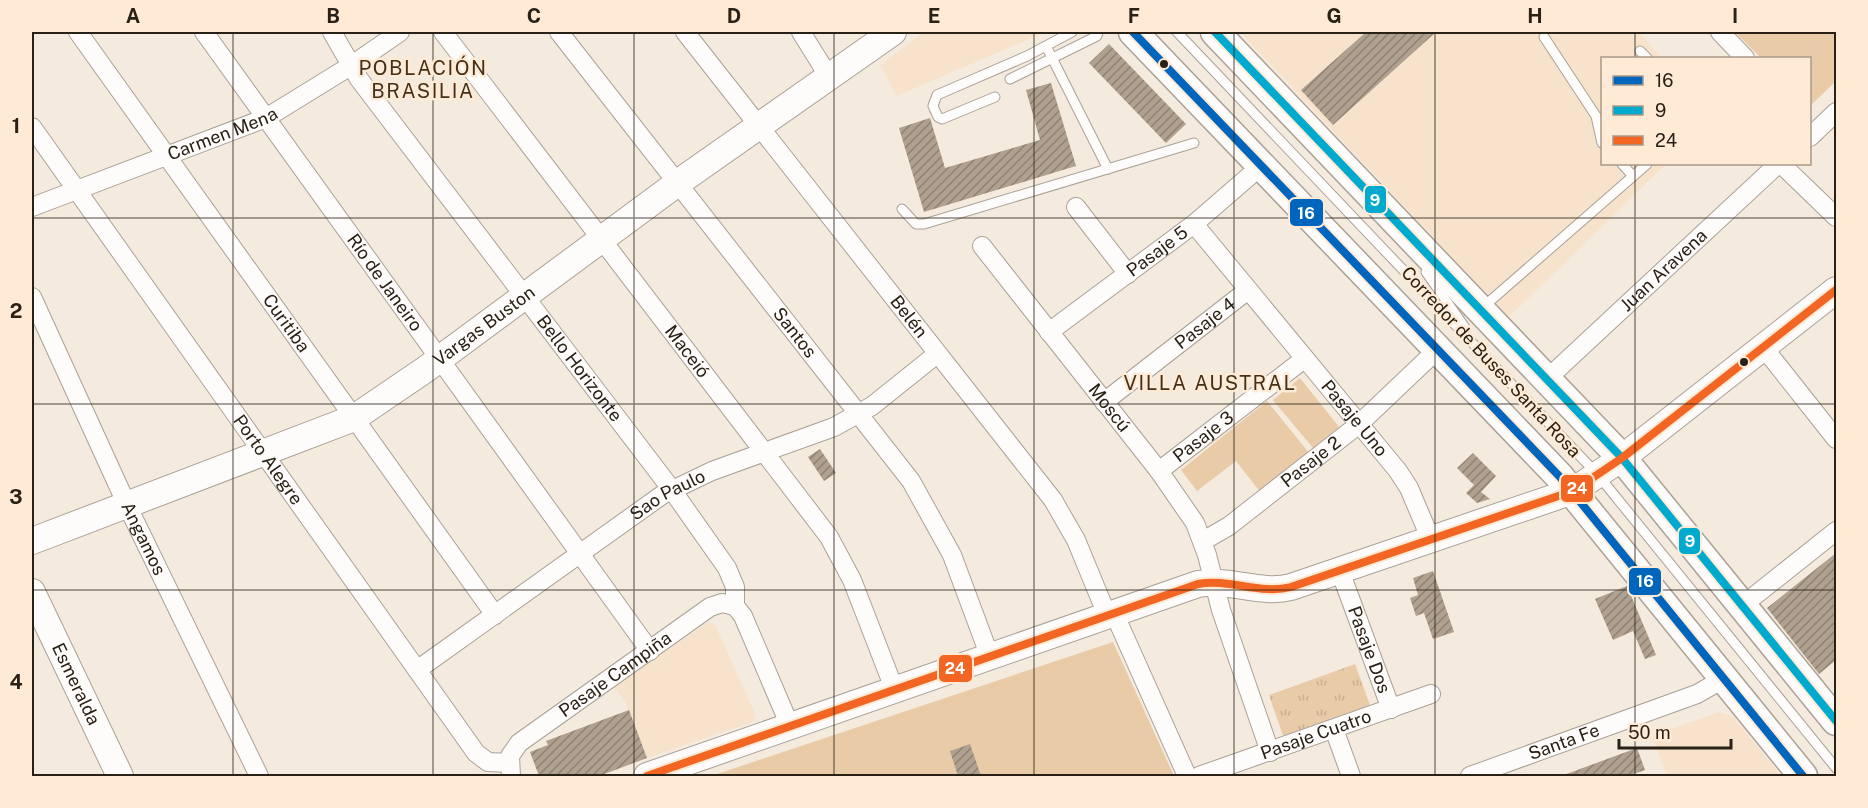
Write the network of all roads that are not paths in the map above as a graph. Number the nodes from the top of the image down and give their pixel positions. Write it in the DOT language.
graph roads {
  1 [pos="78,32"];
  2 [pos="204,32"];
  3 [pos="332,32"];
  4 [pos="400,32"];
  5 [pos="443,32"];
  6 [pos="559,32"];
  7 [pos="685,32"];
  8 [pos="801,32"];
  9 [pos="893,32"];
  10 [pos="1072,32"];
  11 [pos="1098,32"];
  12 [pos="1132,32"];
  13 [pos="1176,32"];
  14 [pos="1215,32"];
  15 [pos="1720,32"];
  16 [pos="1544,37"];
  17 [pos="1046,46"];
  18 [pos="1640,51"];
  19 [pos="1646,57"];
  20 [pos="1744,57"];
  21 [pos="1054,59"];
  22 [pos="352,65"];
  23 [pos="829,77"];
  24 [pos="1010,79"];
  25 [pos="995,97"];
  26 [pos="1836,112"];
  27 [pos="266,118"];
  28 [pos="32,127"];
  29 [pos="758,127"];
  30 [pos="1811,132"];
  31 [pos="1601,138"];
  32 [pos="1194,143"];
  33 [pos="167,156"];
  34 [pos="1623,165"];
  35 [pos="1646,165"];
  36 [pos="1779,165"];
  37 [pos="1781,165"];
  38 [pos="1261,166"];
  39 [pos="1108,169"];
  40 [pos="1353,176"];
  41 [pos="1633,176"];
  42 [pos="679,182"];
  43 [pos="76,190"];
  44 [pos="32,207"];
  45 [pos="1076,207"];
  46 [pos="902,209"];
  47 [pos="1836,217"];
  48 [pos="1194,224"];
  49 [pos="602,239"];
  50 [pos="982,246"];
  51 [pos="1413,254"];
  52 [pos="1420,264"];
  53 [pos="1128,274"];
  54 [pos="1248,290"];
  55 [pos="1836,290"];
  56 [pos="524,296"];
  57 [pos="32,297"];
  58 [pos="1481,308"];
  59 [pos="1050,332"];
  60 [pos="1764,348"];
  61 [pos="1438,349"];
  62 [pos="937,354"];
  63 [pos="1483,354"];
  64 [pos="1304,358"];
  65 [pos="440,359"];
  66 [pos="1548,378"];
  67 [pos="1104,402"];
  68 [pos="860,414"];
  69 [pos="354,418"];
  70 [pos="1358,425"];
  71 [pos="1836,439"];
  72 [pos="264,453"];
  73 [pos="767,453"];
  74 [pos="1623,458"];
  75 [pos="1159,471"];
  76 [pos="1598,475"];
  77 [pos="672,490"];
  78 [pos="1573,491"];
  79 [pos="128,505"];
  80 [pos="1836,531"];
  81 [pos="1431,540"];
  82 [pos="32,541"];
  83 [pos="1203,542"];
  84 [pos="580,553"];
  85 [pos="1344,581"];
  86 [pos="1212,582"];
  87 [pos="32,592"];
  88 [pos="1743,605"];
  89 [pos="735,606"];
  90 [pos="1111,614"];
  91 [pos="495,615"];
  92 [pos="650,651"];
  93 [pos="990,657"];
  94 [pos="417,670"];
  95 [pos="1725,678"];
  96 [pos="895,691"];
  97 [pos="1431,694"];
  98 [pos="1391,709"];
  99 [pos="1836,721"];
  100 [pos="790,726"];
  101 [pos="1334,729"];
  102 [pos="1270,752"];
  103 [pos="1835,768"];
  104 [pos="510,770"];
  105 [pos="682,771"];
  106 [pos="1200,776"];
  107 [pos="120,777"];
  108 [pos="259,777"];
  109 [pos="647,777"];
  110 [pos="1187,777"];
  111 [pos="1351,777"];
  112 [pos="1470,777"];
  113 [pos="1803,777"];
  1 -- 33 [label="street, Curitiba"];
  2 -- 27 [label="street, Río de Janeiro"];
  3 -- 22 [label="street, Bello Horizonte"];
  4 -- 22 [label="street, Carmen Mena"];
  5 -- 49 [label="street, Maceió"];
  6 -- 42 [label="street, Santos"];
  7 -- 29 [label="street, Belén"];
  8 -- 23 [label="street"];
  9 -- 23 [label="street, Vargas Buston"];
  10 -- 17 [label="lane"];
  11 -- 21 [label="lane"];
  12 -- 38 [label="main road"];
  13 -- 63 [label="lane, Corredor de Buses Santa Rosa"];
  14 -- 40 [label="main road"];
  15 -- 20 [label="street"];
  16 -- 31 [label="lane"];
  17 -- 21 [label="lane"];
  17 -- 25 [label="lane"];
  18 -- 19 [label="lane"];
  21 -- 24 [label="lane"];
  21 -- 39 [label="lane"];
  22 -- 27 [label="street, Carmen Mena"];
  22 -- 56 [label="street, Bello Horizonte"];
  23 -- 29 [label="street, Vargas Buston"];
  26 -- 30 [label="street"];
  27 -- 33 [label="street, Carmen Mena"];
  27 -- 65 [label="street, Río de Janeiro"];
  28 -- 43 [label="street, Porto Alegre"];
  29 -- 42 [label="street, Vargas Buston"];
  29 -- 62 [label="street, Belén"];
  32 -- 39 [label="lane"];
  33 -- 43 [label="street, Carmen Mena"];
  33 -- 69 [label="street, Curitiba"];
  34 -- 41 [label="lane"];
  35 -- 41 [label="lane"];
  36 -- 66 [label="street, Juan Aravena"];
  37 -- 47 [label="street"];
  38 -- 48 [label="street, Pasaje 5"];
  38 -- 61 [label="main road"];
  39 -- 46 [label="lane"];
  40 -- 51 [label="lane"];
  40 -- 58 [label="main road"];
  41 -- 58 [label="lane"];
  42 -- 49 [label="street, Vargas Buston"];
  42 -- 68 [label="street, Santos"];
  43 -- 44 [label="street, Carmen Mena"];
  43 -- 72 [label="street, Porto Alegre"];
  45 -- 53 [label="street"];
  48 -- 53 [label="street, Pasaje 5"];
  48 -- 54 [label="street, Pasaje Uno"];
  49 -- 56 [label="street, Vargas Buston"];
  49 -- 73 [label="street, Maceió"];
  50 -- 59 [label="street, Moscú"];
  52 -- 63 [label="lane"];
  53 -- 59 [label="street, Pasaje 5"];
  54 -- 64 [label="street, Pasaje Uno"];
  54 -- 67 [label="street, Pasaje 4"];
  55 -- 60 [label="street"];
  56 -- 65 [label="street, Vargas Buston"];
  56 -- 77 [label="street, Bello Horizonte"];
  57 -- 79 [label="street, Angamos"];
  58 -- 66 [label="main road"];
  59 -- 67 [label="street, Moscú"];
  60 -- 71 [label="street"];
  60 -- 74 [label="street"];
  61 -- 70 [label="street, Pasaje 2"];
  61 -- 78 [label="main road"];
  62 -- 68 [label="street, Sao Paulo"];
  62 -- 90 [label="street, Belén"];
  63 -- 76 [label="lane, Corredor de Buses Santa Rosa"];
  64 -- 70 [label="street, Pasaje Uno"];
  64 -- 75 [label="street, Pasaje 3"];
  65 -- 69 [label="street, Vargas Buston"];
  65 -- 84 [label="street, Río de Janeiro"];
  66 -- 74 [label="main road"];
  67 -- 75 [label="street, Moscú"];
  68 -- 73 [label="street, Sao Paulo"];
  68 -- 93 [label="street, Santos"];
  69 -- 72 [label="street, Vargas Buston"];
  69 -- 91 [label="street, Curitiba"];
  70 -- 81 [label="street, Pasaje Uno"];
  70 -- 83 [label="street, Pasaje 2"];
  72 -- 79 [label="street, Vargas Buston"];
  72 -- 94 [label="street, Porto Alegre"];
  73 -- 77 [label="street, Sao Paulo"];
  73 -- 96 [label="street, Maceió"];
  74 -- 76 [label="street"];
  74 -- 88 [label="main road"];
  75 -- 83 [label="street, Moscú"];
  76 -- 78 [label="street"];
  76 -- 103 [label="lane, Corredor de Buses Santa Rosa"];
  77 -- 84 [label="street, Sao Paulo"];
  77 -- 89 [label="street, Bello Horizonte"];
  78 -- 81 [label="street"];
  78 -- 95 [label="main road"];
  79 -- 82 [label="street, Vargas Buston"];
  79 -- 108 [label="street, Angamos"];
  80 -- 88 [label="street"];
  81 -- 85 [label="street"];
  83 -- 86 [label="street, Moscú"];
  84 -- 91 [label="street, Sao Paulo"];
  84 -- 92 [label="street, Río de Janeiro"];
  85 -- 86 [label="street"];
  85 -- 98 [label="street, Pasaje Dos"];
  86 -- 90 [label="street"];
  86 -- 102 [label="street"];
  87 -- 107 [label="street, Esmeralda"];
  88 -- 99 [label="main road"];
  89 -- 92 [label="street, Pasaje Campiña"];
  89 -- 100 [label="street, Bello Horizonte"];
  90 -- 93 [label="street"];
  90 -- 110 [label="street"];
  91 -- 94 [label="street, Sao Paulo"];
  92 -- 104 [label="street, Pasaje Campiña"];
  93 -- 96 [label="street"];
  94 -- 104 [label="street, Porto Alegre"];
  95 -- 112 [label="street, Santa Fe"];
  95 -- 113 [label="main road"];
  96 -- 100 [label="street"];
  97 -- 98 [label="street, Pasaje Cuatro"];
  98 -- 101 [label="street, Pasaje Cuatro"];
  100 -- 105 [label="street"];
  101 -- 102 [label="street, Pasaje Cuatro"];
  101 -- 111 [label="street"];
  102 -- 106 [label="street, Pasaje Cuatro"];
  105 -- 109 [label="street"];
}
